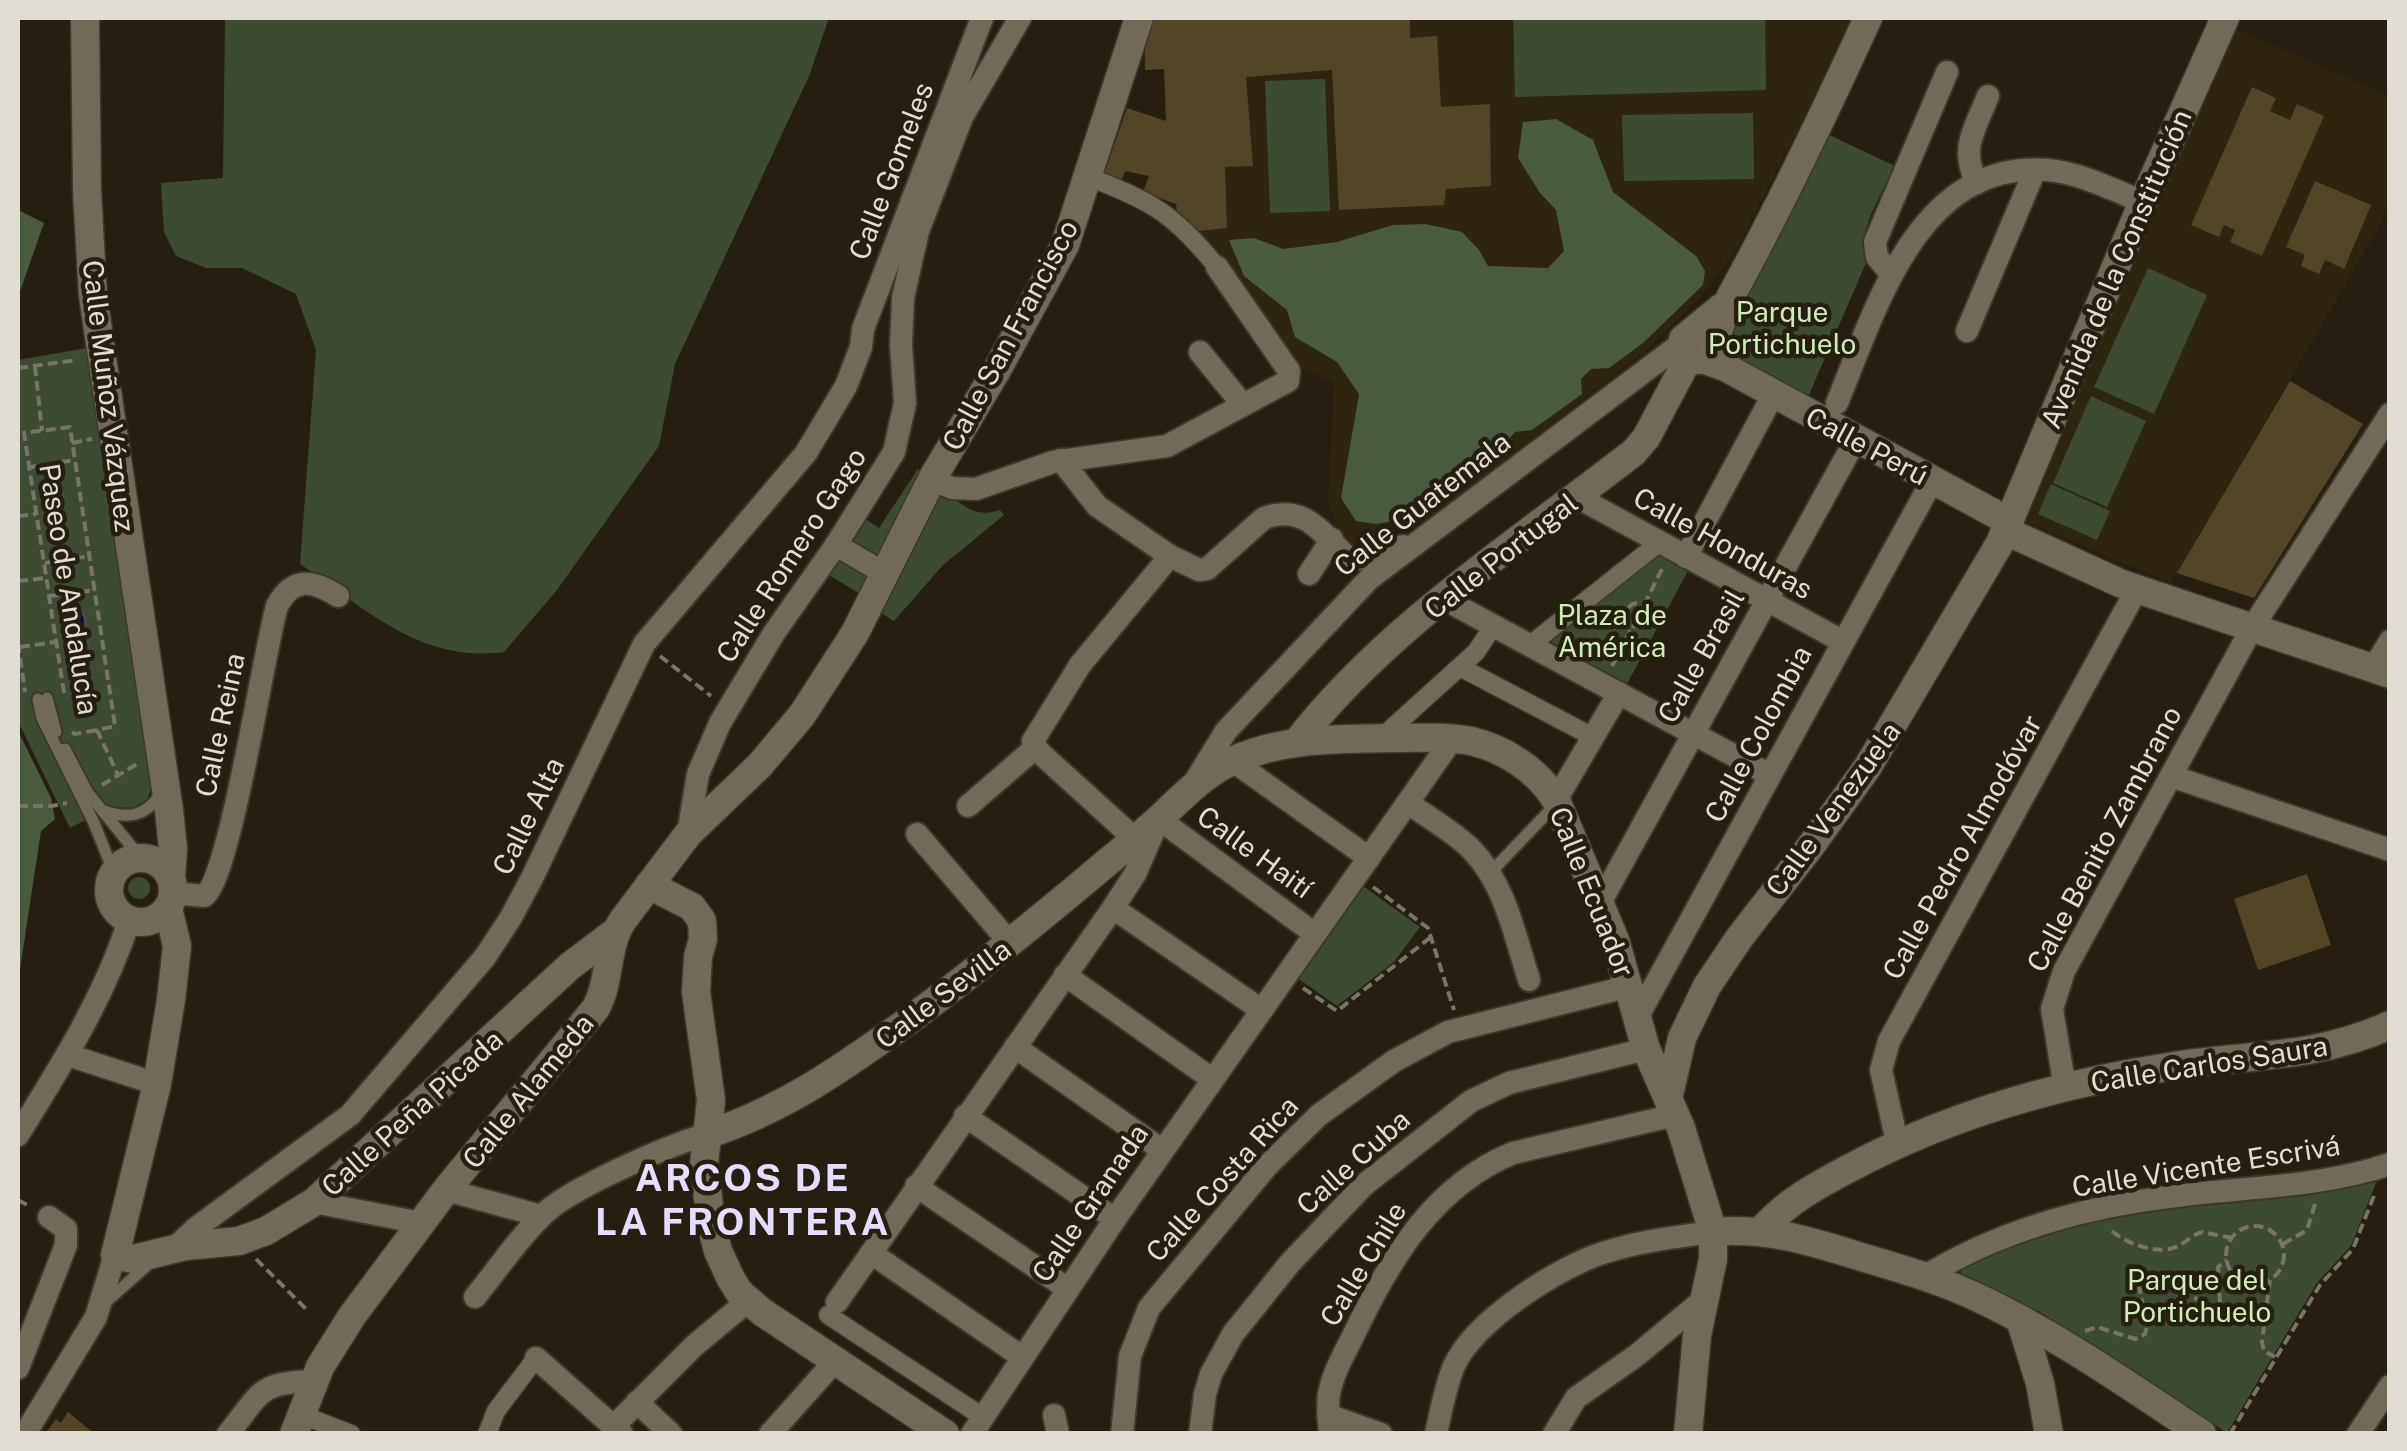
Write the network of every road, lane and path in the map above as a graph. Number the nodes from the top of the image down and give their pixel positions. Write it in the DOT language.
graph roads {
  1 [pos="85,18"];
  2 [pos="982,18"];
  3 [pos="1020,18"];
  4 [pos="1139,18"];
  5 [pos="1868,18"];
  6 [pos="2225,18"];
  7 [pos="1946,72"];
  8 [pos="1988,96"];
  9 [pos="2035,170"];
  10 [pos="1088,177"];
  11 [pos="1978,183"];
  12 [pos="2143,202"];
  13 [pos="1218,267"];
  14 [pos="1891,274"];
  15 [pos="1967,331"];
  16 [pos="862,346"];
  17 [pos="902,350"];
  18 [pos="1703,351"];
  19 [pos="1200,352"];
  20 [pos="100,356"];
  21 [pos="34,366"];
  22 [pos="18,368"];
  23 [pos="1773,395"];
  24 [pos="1837,403"];
  25 [pos="1243,405"];
  26 [pos="2390,414"];
  27 [pos="42,431"];
  28 [pos="95,439"];
  29 [pos="1856,439"];
  30 [pos="72,443"];
  31 [pos="26,448"];
  32 [pos="18,449"];
  33 [pos="75,460"];
  34 [pos="1060,460"];
  35 [pos="29,467"];
  36 [pos="932,480"];
  37 [pos="1932,482"];
  38 [pos="1577,497"];
  39 [pos="36,514"];
  40 [pos="18,516"];
  41 [pos="2008,526"];
  42 [pos="1332,539"];
  43 [pos="1416,544"];
  44 [pos="836,545"];
  45 [pos="1673,550"];
  46 [pos="90,556"];
  47 [pos="1170,556"];
  48 [pos="44,563"];
  49 [pos="103,570"];
  50 [pos="92,571"];
  51 [pos="884,573"];
  52 [pos="1310,574"];
  53 [pos="46,578"];
  54 [pos="18,582"];
  55 [pos="2137,589"];
  56 [pos="95,590"];
  57 [pos="48,596"];
  58 [pos="338,596"];
  59 [pos="1444,599"];
  60 [pos="1766,601"];
  61 [pos="1644,605"];
  62 [pos="1494,626"];
  63 [pos="1633,626"];
  64 [pos="2252,628"];
  65 [pos="1842,641"];
  66 [pos="2390,641"];
  67 [pos="54,642"];
  68 [pos="644,644"];
  69 [pos="1530,645"];
  70 [pos="18,647"];
  71 [pos="1460,667"];
  72 [pos="2381,672"];
  73 [pos="1611,688"];
  74 [pos="122,697"];
  75 [pos="43,698"];
  76 [pos="112,699"];
  77 [pos="66,702"];
  78 [pos="728,709"];
  79 [pos="70,718"];
  80 [pos="97,730"];
  81 [pos="1694,733"];
  82 [pos="1593,737"];
  83 [pos="1381,738"];
  84 [pos="1453,738"];
  85 [pos="1297,742"];
  86 [pos="1035,748"];
  87 [pos="1233,761"];
  88 [pos="118,775"];
  89 [pos="1770,775"];
  90 [pos="2171,776"];
  91 [pos="155,777"];
  92 [pos="1190,788"];
  93 [pos="84,795"];
  94 [pos="1557,801"];
  95 [pos="1408,803"];
  96 [pos="18,806"];
  97 [pos="968,806"];
  98 [pos="100,810"];
  99 [pos="1159,819"];
  100 [pos="688,834"];
  101 [pos="917,834"];
  102 [pos="1135,839"];
  103 [pos="2390,850"];
  104 [pos="1363,866"];
  105 [pos="114,873"];
  106 [pos="1490,873"];
  107 [pos="160,879"];
  108 [pos="649,885"];
  109 [pos="1600,903"];
  110 [pos="1113,908"];
  111 [pos="130,920"];
  112 [pos="615,932"];
  113 [pos="1315,934"];
  114 [pos="1431,937"];
  115 [pos="1011,944"];
  116 [pos="577,960"];
  117 [pos="1065,975"];
  118 [pos="1284,976"];
  119 [pos="1529,980"];
  120 [pos="1630,986"];
  121 [pos="604,990"];
  122 [pos="1260,1009"];
  123 [pos="1638,1016"];
  124 [pos="2390,1025"];
  125 [pos="1460,1028"];
  126 [pos="1015,1048"];
  127 [pos="1646,1049"];
  128 [pos="68,1055"];
  129 [pos="1212,1079"];
  130 [pos="157,1084"];
  131 [pos="2066,1088"];
  132 [pos="1672,1107"];
  133 [pos="965,1116"];
  134 [pos="18,1135"];
  135 [pos="705,1135"];
  136 [pos="1897,1142"];
  137 [pos="1162,1150"];
  138 [pos="2388,1165"];
  139 [pos="2316,1180"];
  140 [pos="916,1186"];
  141 [pos="446,1190"];
  142 [pos="314,1202"];
  143 [pos="2102,1208"];
  144 [pos="541,1216"];
  145 [pos="49,1217"];
  146 [pos="1115,1219"];
  147 [pos="420,1223"];
  148 [pos="1762,1230"];
  149 [pos="1713,1232"];
  150 [pos="2232,1238"];
  151 [pos="239,1241"];
  152 [pos="2282,1244"];
  153 [pos="165,1252"];
  154 [pos="871,1253"];
  155 [pos="115,1255"];
  156 [pos="2227,1260"];
  157 [pos="1924,1276"];
  158 [pos="2270,1280"];
  159 [pos="1068,1289"];
  160 [pos="475,1297"];
  161 [pos="1704,1300"];
  162 [pos="748,1301"];
  163 [pos="99,1308"];
  164 [pos="833,1308"];
  165 [pos="308,1311"];
  166 [pos="2020,1320"];
  167 [pos="2072,1350"];
  168 [pos="1022,1357"];
  169 [pos="2275,1357"];
  170 [pos="536,1358"];
  171 [pos="836,1360"];
  172 [pos="18,1368"];
  173 [pos="313,1380"];
  174 [pos="2390,1386"];
  175 [pos="636,1402"];
  176 [pos="298,1424"];
  177 [pos="1329,1424"];
  178 [pos="978,1425"];
  179 [pos="925,1428"];
  180 [pos="618,1430"];
  181 [pos="25,1434"];
  182 [pos="228,1434"];
  183 [pos="350,1434"];
  184 [pos="487,1434"];
  185 [pos="671,1434"];
  186 [pos="770,1434"];
  187 [pos="1122,1434"];
  188 [pos="1200,1434"];
  189 [pos="1381,1434"];
  190 [pos="1436,1434"];
  191 [pos="1554,1434"];
  192 [pos="1688,1434"];
  193 [pos="2048,1434"];
  194 [pos="2202,1434"];
  195 [pos="2230,1434"];
  196 [pos="2358,1434"];
  1 -- 20 [label="street, Calle Muñoz Vázquez"];
  2 -- 16 [label="street, Calle Gomeles"];
  3 -- 17 [label="street, Calle Gomeles"];
  4 -- 10 [label="street, Calle San Francisco"];
  5 -- 18 [label="street, Calle Portugal"];
  6 -- 12 [label="street, Avenida de la Constitución"];
  7 -- 14 [label="street"];
  8 -- 11 [label="street"];
  9 -- 11 [label="street"];
  9 -- 12 [label="street"];
  9 -- 15 [label="street"];
  10 -- 13 [label="street"];
  10 -- 36 [label="street, Calle San Francisco"];
  11 -- 14 [label="street"];
  12 -- 41 [label="street, Avenida de la Constitución"];
  13 -- 25 [label="street"];
  14 -- 24 [label="street"];
  16 -- 17 [label="street"];
  16 -- 68 [label="street, Calle Alta"];
  17 -- 44 [label="street, Calle Romero Gago"];
  18 -- 23 [label="street, Calle Perú"];
  18 -- 38 [label="street, Calle Portugal"];
  18 -- 43 [label="street, Calle Guatemala"];
  19 -- 25 [label="street"];
  20 -- 21 [label="path"];
  20 -- 91 [label="street, Calle Muñoz Vázquez"];
  21 -- 22 [label="path"];
  21 -- 27 [label="path"];
  23 -- 29 [label="street, Calle Perú"];
  23 -- 45 [label="street"];
  25 -- 34 [label="street"];
  26 -- 64 [label="street, Calle Benito Zambrano"];
  27 -- 30 [label="path, Paseo de Andalucía"];
  27 -- 31 [label="path, Paseo de Andalucía"];
  28 -- 30 [label="path"];
  29 -- 37 [label="street, Calle Perú"];
  29 -- 60 [label="street, Calle Brasil"];
  30 -- 33 [label="path, Paseo de Andalucía"];
  31 -- 32 [label="path"];
  31 -- 35 [label="path, Paseo de Andalucía"];
  33 -- 35 [label="path"];
  33 -- 46 [label="path, Paseo de Andalucía"];
  34 -- 36 [label="street"];
  34 -- 47 [label="street"];
  35 -- 39 [label="path, Paseo de Andalucía"];
  36 -- 51 [label="street, Calle San Francisco"];
  37 -- 41 [label="street, Calle Perú"];
  37 -- 65 [label="street, Calle Colombia"];
  38 -- 45 [label="street, Calle Honduras"];
  38 -- 59 [label="street, Calle Portugal"];
  39 -- 40 [label="path"];
  39 -- 48 [label="path, Paseo de Andalucía"];
  41 -- 55 [label="street, Calle Perú"];
  41 -- 132 [label="street, Calle Venezuela"];
  42 -- 43 [label="street"];
  42 -- 47 [label="street"];
  42 -- 52 [label="street"];
  43 -- 92 [label="street, Calle Guatemala"];
  44 -- 51 [label="street"];
  44 -- 78 [label="street, Calle Romero Gago"];
  45 -- 60 [label="street, Calle Honduras"];
  45 -- 61 [label="path"];
  45 -- 69 [label="street"];
  46 -- 48 [label="path"];
  46 -- 50 [label="path, Paseo de Andalucía"];
  47 -- 86 [label="street"];
  48 -- 53 [label="path, Paseo de Andalucía"];
  49 -- 50 [label="path"];
  50 -- 56 [label="path, Paseo de Andalucía"];
  51 -- 100 [label="street, Calle San Francisco"];
  53 -- 54 [label="path"];
  53 -- 57 [label="path, Paseo de Andalucía"];
  55 -- 64 [label="street, Calle Perú"];
  55 -- 136 [label="street, Calle Pedro Almodóvar"];
  56 -- 57 [label="path"];
  56 -- 76 [label="path, Paseo de Andalucía"];
  57 -- 67 [label="path, Paseo de Andalucía"];
  58 -- 107 [label="street, Calle Reina"];
  59 -- 62 [label="street"];
  59 -- 85 [label="street, Calle Portugal"];
  60 -- 65 [label="street, Calle Honduras"];
  60 -- 81 [label="street, Calle Brasil"];
  61 -- 63 [label="path"];
  61 -- 63 [label="path"];
  62 -- 69 [label="street"];
  62 -- 71 [label="street"];
  63 -- 73 [label="path"];
  64 -- 72 [label="street, Calle Perú"];
  64 -- 90 [label="street, Calle Benito Zambrano"];
  65 -- 89 [label="street, Calle Colombia"];
  66 -- 72 [label="street"];
  67 -- 70 [label="path"];
  67 -- 77 [label="path, Paseo de Andalucía"];
  68 -- 78 [label="path"];
  68 -- 153 [label="street, Calle Alta"];
  69 -- 73 [label="street"];
  71 -- 82 [label="street"];
  71 -- 83 [label="street"];
  73 -- 81 [label="street"];
  73 -- 82 [label="street"];
  74 -- 76 [label="path"];
  75 -- 93 [label="lane"];
  76 -- 80 [label="path, Paseo de Andalucía"];
  78 -- 100 [label="street, Calle Romero Gago"];
  79 -- 80 [label="path, Paseo de Andalucía"];
  80 -- 88 [label="path, Paseo de Andalucía"];
  81 -- 89 [label="street"];
  81 -- 109 [label="street, Calle Brasil"];
  82 -- 94 [label="street"];
  83 -- 84 [label="street, Calle Ecuador"];
  83 -- 85 [label="street, Calle Ecuador"];
  84 -- 94 [label="street, Calle Ecuador"];
  84 -- 95 [label="street, Calle Granada"];
  85 -- 87 [label="street, Calle Ecuador"];
  86 -- 97 [label="street"];
  86 -- 102 [label="street"];
  87 -- 92 [label="street, Calle Ecuador"];
  87 -- 104 [label="street"];
  88 -- 91 [label="path"];
  88 -- 93 [label="path"];
  89 -- 123 [label="street, Calle Colombia"];
  90 -- 103 [label="street"];
  90 -- 131 [label="street, Calle Benito Zambrano"];
  91 -- 98 [label="lane"];
  91 -- 107 [label="street, Calle Muñoz Vázquez"];
  92 -- 99 [label="street, Calle Ecuador"];
  93 -- 96 [label="path"];
  93 -- 98 [label="lane"];
  93 -- 105 [label="lane"];
  94 -- 106 [label="lane"];
  94 -- 109 [label="street, Calle Ecuador"];
  95 -- 104 [label="street, Calle Granada"];
  95 -- 106 [label="street"];
  98 -- 107 [label="lane"];
  99 -- 102 [label="street, Calle Sevilla"];
  99 -- 110 [label="street"];
  99 -- 113 [label="street, Calle Haití"];
  100 -- 108 [label="street, Calle San Francisco"];
  101 -- 115 [label="street"];
  102 -- 115 [label="street, Calle Sevilla"];
  104 -- 113 [label="street, Calle Granada"];
  104 -- 114 [label="path"];
  105 -- 107 [label="street"];
  105 -- 111 [label="street"];
  106 -- 119 [label="street"];
  107 -- 111 [label="street"];
  107 -- 130 [label="street, Calle Muñoz Vázquez"];
  108 -- 112 [label="street, Calle San Francisco"];
  108 -- 135 [label="street"];
  109 -- 120 [label="street, Calle Ecuador"];
  110 -- 117 [label="street"];
  110 -- 122 [label="street"];
  111 -- 128 [label="street"];
  112 -- 116 [label="street, Calle Peña Picada"];
  112 -- 121 [label="street"];
  113 -- 118 [label="street, Calle Granada"];
  114 -- 118 [label="path"];
  114 -- 125 [label="path"];
  115 -- 135 [label="street, Calle Sevilla"];
  116 -- 121 [label="street, Calle Alameda"];
  116 -- 142 [label="street, Calle Peña Picada"];
  117 -- 126 [label="street"];
  117 -- 129 [label="street"];
  118 -- 122 [label="street, Calle Granada"];
  120 -- 123 [label="street, Calle Ecuador"];
  120 -- 125 [label="street, Calle Costa Rica"];
  121 -- 141 [label="street, Calle Alameda"];
  122 -- 129 [label="street, Calle Granada"];
  123 -- 127 [label="street, Calle Ecuador"];
  124 -- 131 [label="street, Calle Carlos Saura"];
  125 -- 187 [label="street, Calle Costa Rica"];
  126 -- 133 [label="street"];
  126 -- 137 [label="street"];
  127 -- 132 [label="street, Calle Ecuador"];
  127 -- 188 [label="street, Calle Cuba"];
  128 -- 130 [label="street"];
  128 -- 134 [label="street"];
  129 -- 137 [label="street, Calle Granada"];
  130 -- 155 [label="street, Calle Muñoz Vázquez"];
  131 -- 136 [label="street, Calle Carlos Saura"];
  132 -- 149 [label="street, Calle Ecuador"];
  132 -- 177 [label="street, Calle Chile"];
  133 -- 140 [label="street"];
  133 -- 146 [label="street"];
  135 -- 144 [label="street"];
  135 -- 162 [label="street"];
  136 -- 148 [label="street, Calle Carlos Saura"];
  137 -- 146 [label="street, Calle Granada"];
  138 -- 139 [label="street, Calle Vicente Escrivá"];
  138 -- 169 [label="path"];
  139 -- 143 [label="street, Calle Vicente Escrivá"];
  139 -- 152 [label="path"];
  140 -- 154 [label="street"];
  140 -- 159 [label="street"];
  141 -- 144 [label="street"];
  141 -- 147 [label="street, Calle Alameda"];
  142 -- 147 [label="street"];
  142 -- 151 [label="street, Calle Peña Picada"];
  143 -- 150 [label="path"];
  143 -- 157 [label="street, Calle Vicente Escrivá"];
  144 -- 160 [label="street"];
  145 -- 172 [label="street"];
  146 -- 159 [label="street, Calle Granada"];
  147 -- 173 [label="street, Calle Alameda"];
  148 -- 149 [label="street"];
  148 -- 157 [label="street"];
  149 -- 161 [label="street"];
  149 -- 190 [label="street"];
  150 -- 152 [label="path"];
  150 -- 156 [label="path"];
  151 -- 153 [label="street, Calle Peña Picada"];
  151 -- 165 [label="path"];
  152 -- 158 [label="path"];
  153 -- 155 [label="street, Calle Peña Picada"];
  153 -- 163 [label="lane"];
  154 -- 164 [label="street"];
  154 -- 168 [label="street"];
  155 -- 163 [label="street"];
  156 -- 158 [label="path"];
  156 -- 167 [label="path"];
  157 -- 166 [label="street"];
  158 -- 169 [label="path"];
  159 -- 168 [label="street, Calle Granada"];
  161 -- 191 [label="street"];
  161 -- 192 [label="street"];
  162 -- 171 [label="street"];
  162 -- 175 [label="street"];
  163 -- 181 [label="street"];
  164 -- 178 [label="street"];
  166 -- 167 [label="street"];
  166 -- 193 [label="street"];
  167 -- 194 [label="street"];
  168 -- 178 [label="street, Calle Granada"];
  169 -- 195 [label="path"];
  170 -- 180 [label="street"];
  170 -- 184 [label="street"];
  171 -- 179 [label="street"];
  171 -- 186 [label="street"];
  173 -- 176 [label="street, Calle Alameda"];
  173 -- 182 [label="street"];
  174 -- 196 [label="street"];
  175 -- 180 [label="street"];
  175 -- 185 [label="street"];
  176 -- 183 [label="street"];
  177 -- 189 [label="street"];
}
